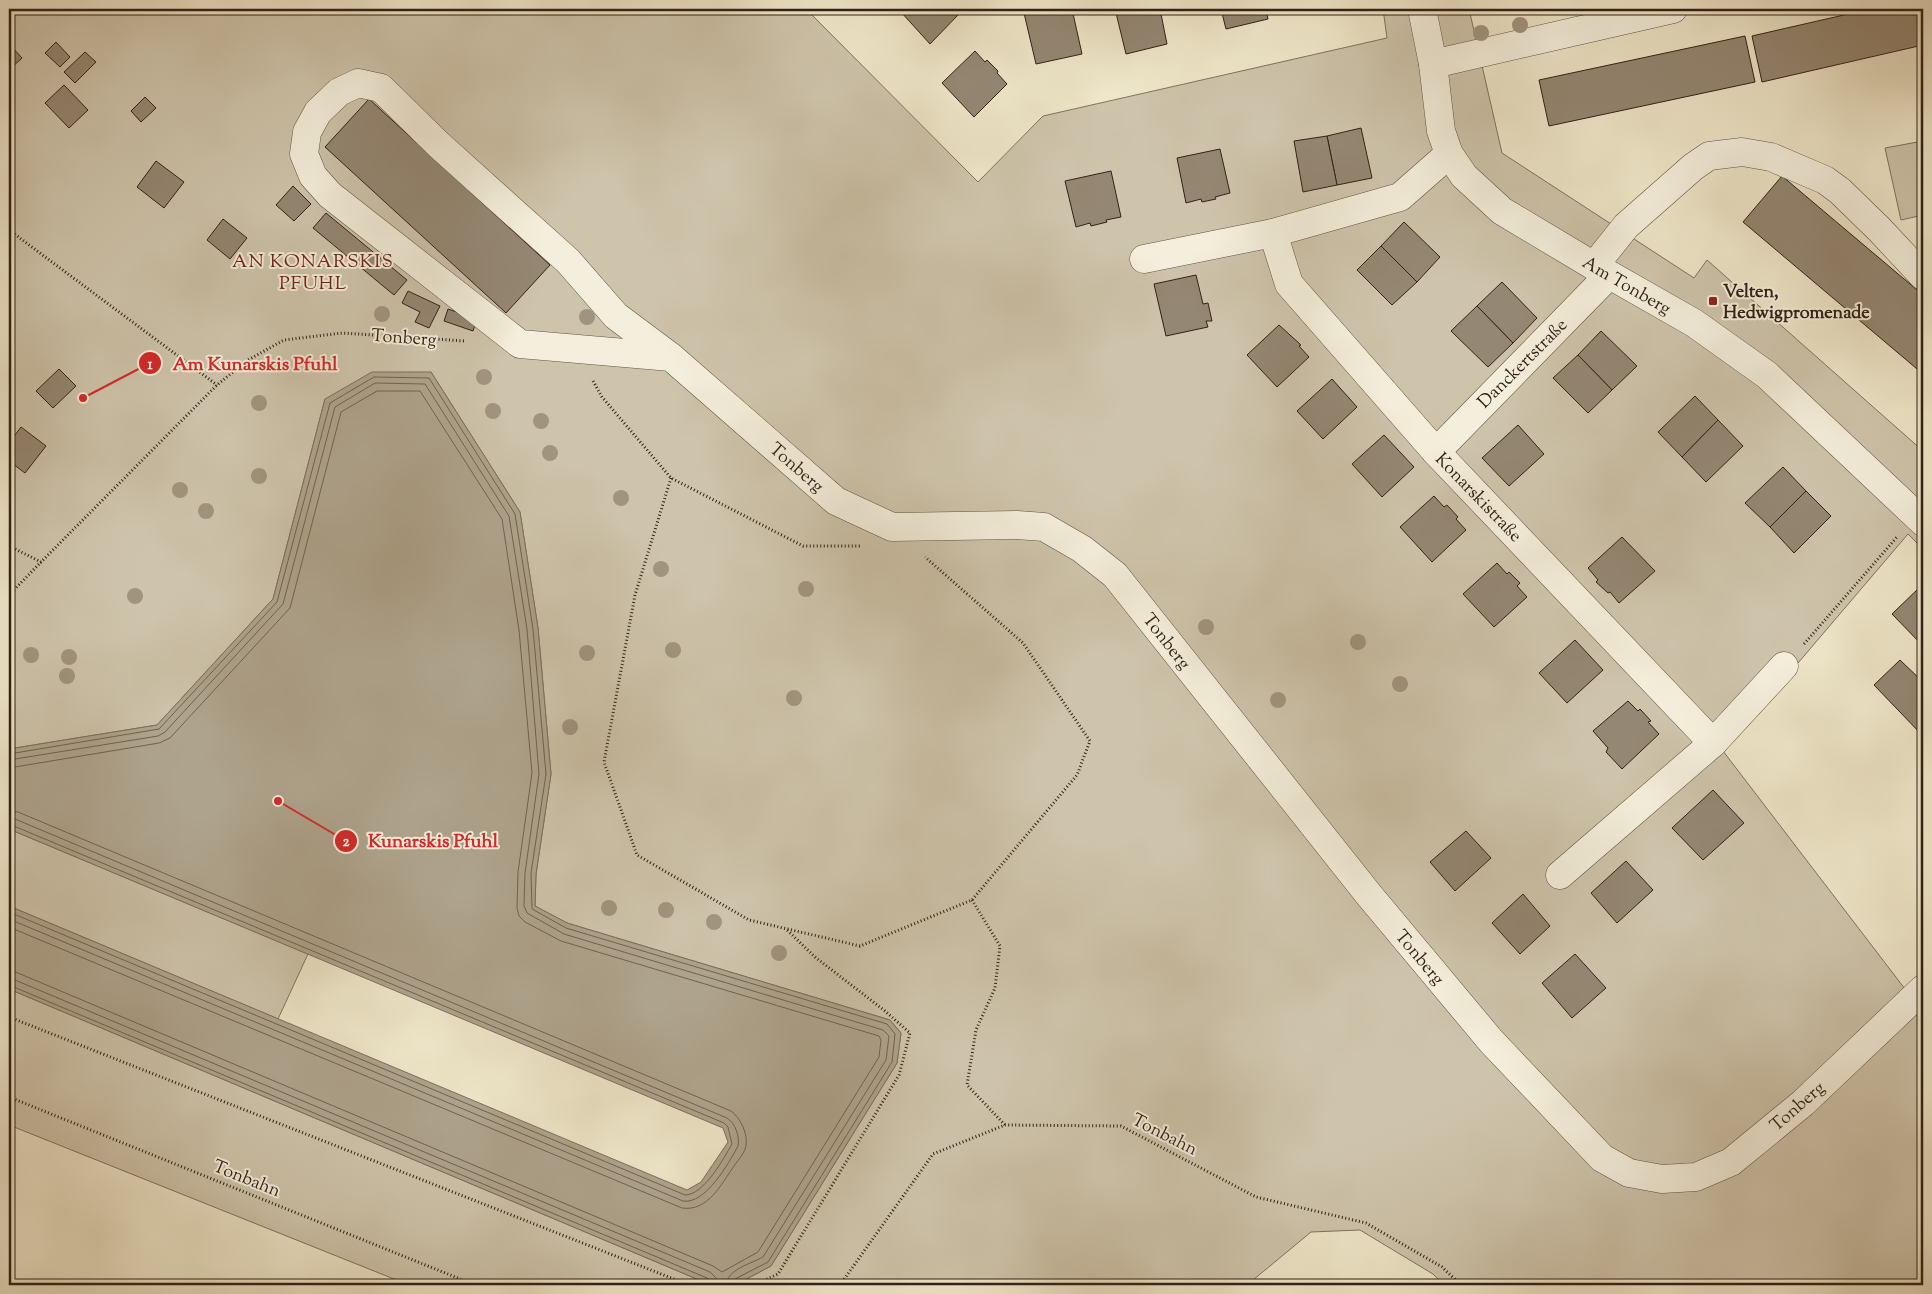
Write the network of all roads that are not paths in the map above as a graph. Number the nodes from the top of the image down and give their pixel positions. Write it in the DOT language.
graph roads {
  1 [pos="1422,9"];
  2 [pos="1673,9"];
  3 [pos="1433,64"];
  4 [pos="1449,154"];
  5 [pos="1273,233"];
  6 [pos="1144,259"];
  7 [pos="1602,271"];
  8 [pos="1923,276"];
  9 [pos="671,357"];
  10 [pos="1436,452"];
  11 [pos="1920,518"];
  12 [pos="1784,666"];
  13 [pos="1714,743"];
  14 [pos="1560,875"];
  15 [pos="1923,989"];
  1 -- 3 [label="street, Am Tonberg"];
  2 -- 3 [label="street"];
  3 -- 4 [label="street, Am Tonberg"];
  4 -- 5 [label="street"];
  4 -- 7 [label="street, Am Tonberg"];
  5 -- 6 [label="street"];
  5 -- 10 [label="street, Konarskistraße"];
  7 -- 8 [label="street, Danckertstraße"];
  7 -- 10 [label="street, Danckertstraße"];
  7 -- 11 [label="street, Am Tonberg"];
  9 -- 9 [label="street, Tonberg"];
  9 -- 15 [label="street, Tonberg"];
  10 -- 13 [label="street, Konarskistraße"];
  12 -- 13 [label="street"];
  13 -- 14 [label="street"];
}
